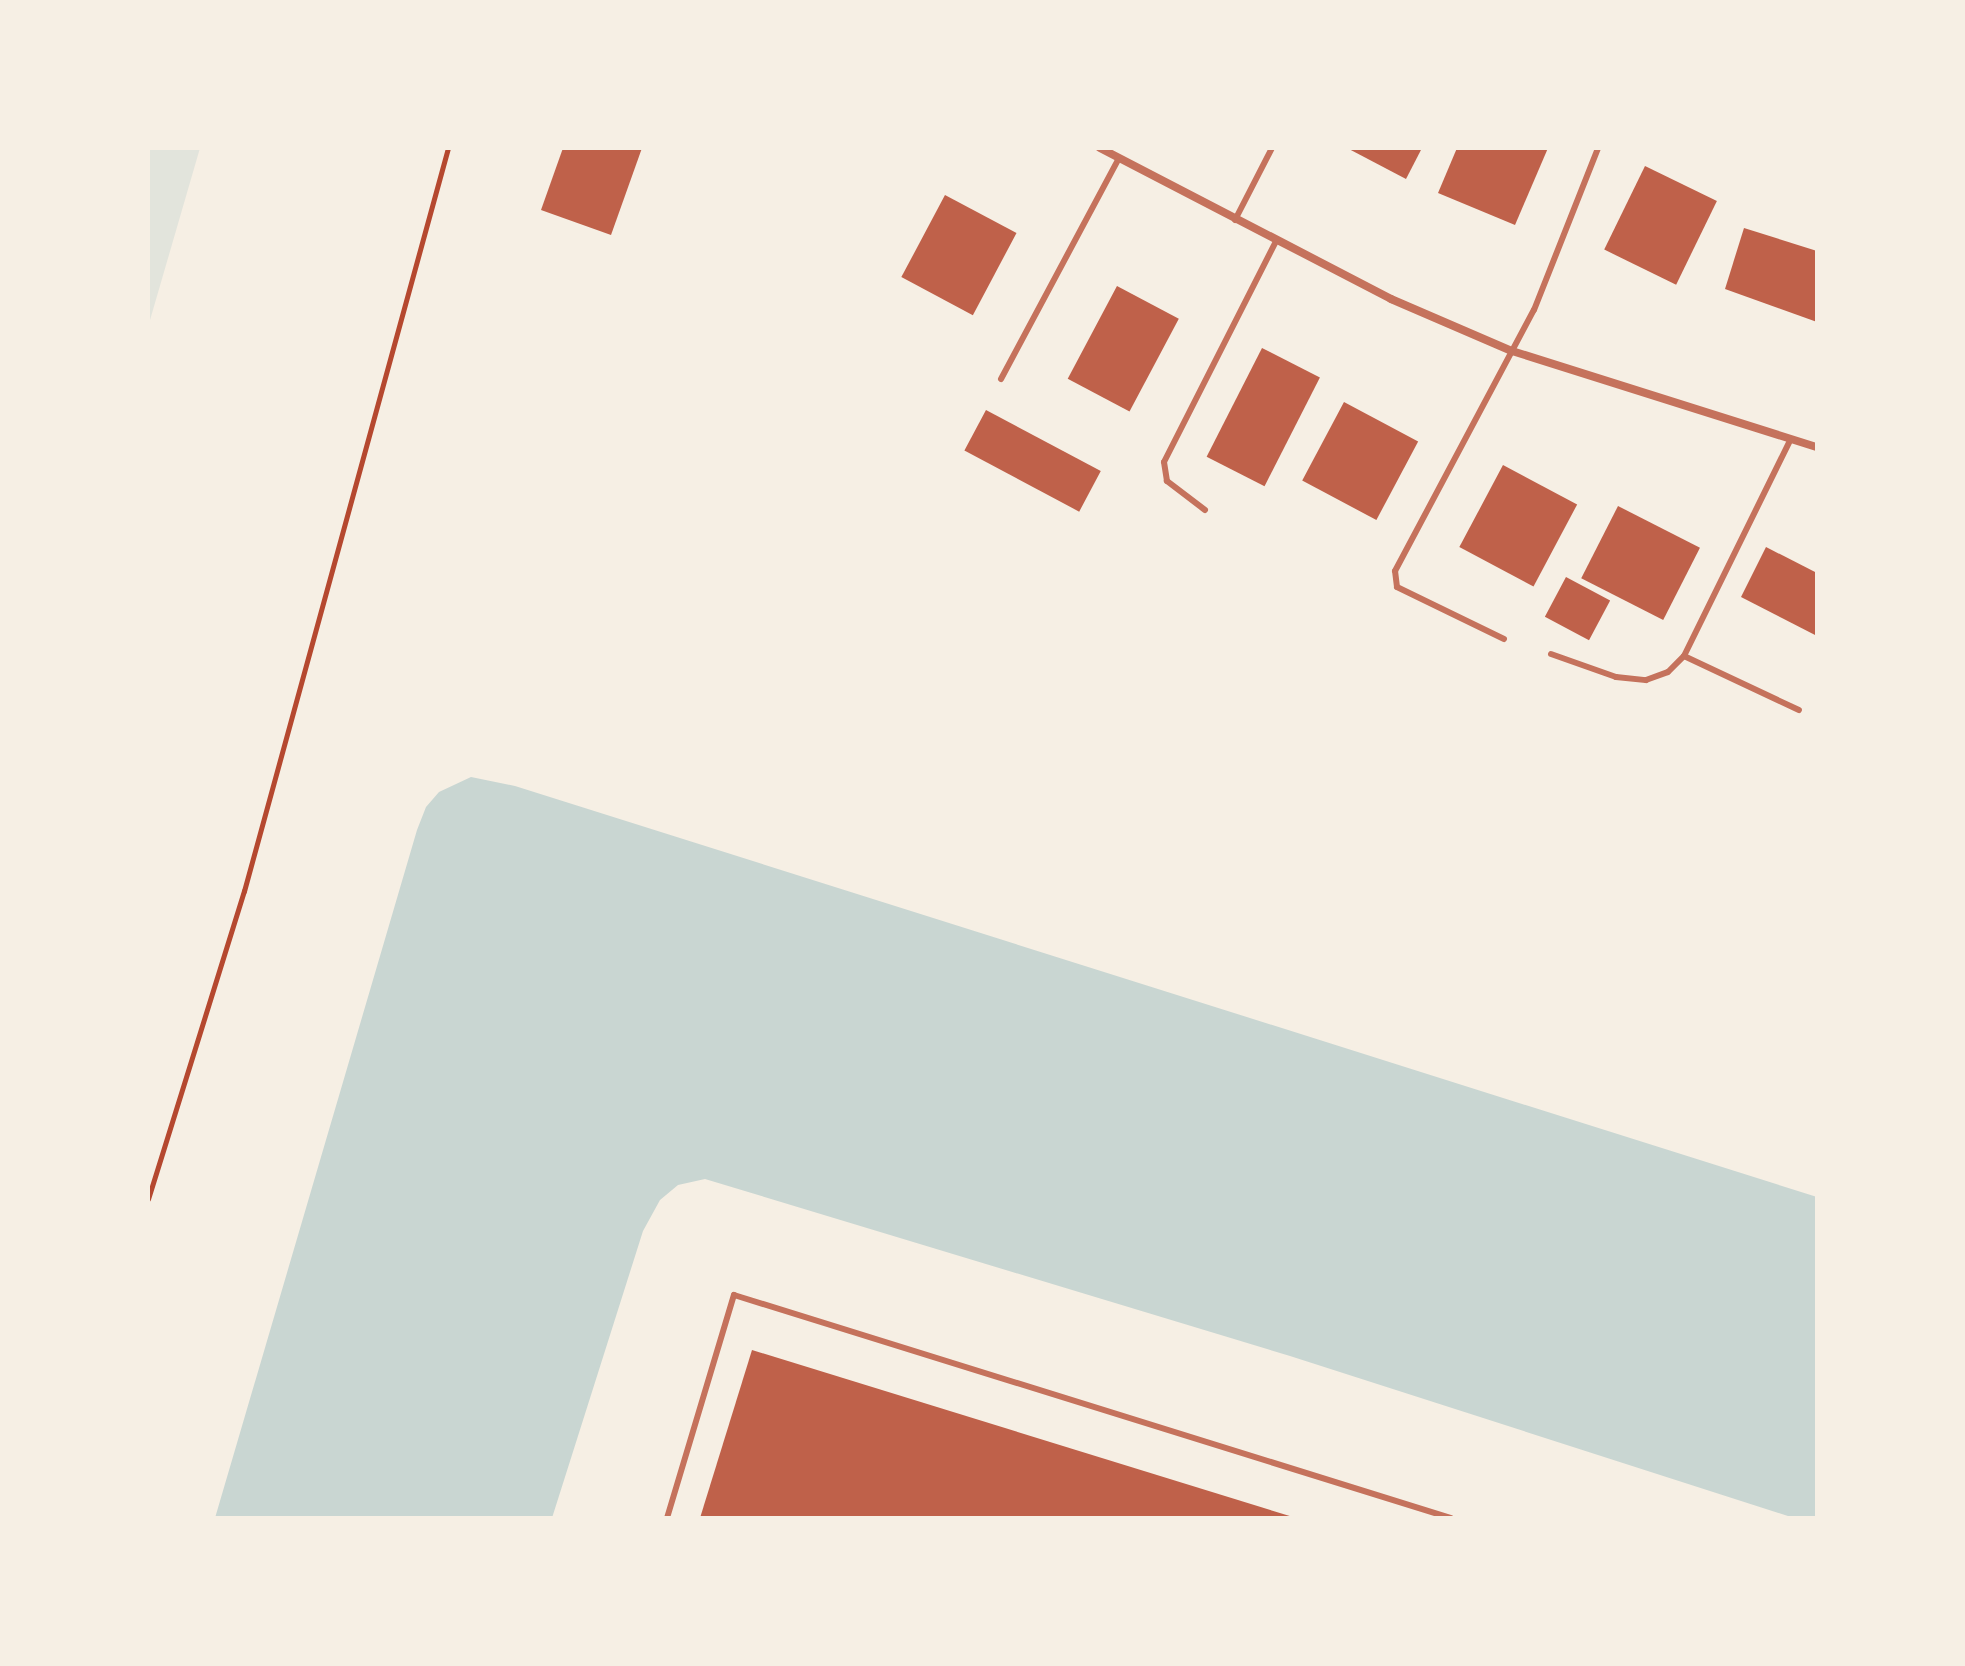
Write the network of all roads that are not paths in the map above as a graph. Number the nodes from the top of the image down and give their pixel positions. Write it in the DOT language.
graph roads {
  1 [pos="1100,148"];
  2 [pos="1272,148"];
  3 [pos="1598,148"];
  4 [pos="1119,158"];
  5 [pos="1235,220"];
  6 [pos="1276,241"];
  7 [pos="1512,351"];
  8 [pos="1001,379"];
  9 [pos="1791,439"];
  10 [pos="1817,447"];
  11 [pos="1205,510"];
  12 [pos="1504,639"];
  13 [pos="1551,654"];
  14 [pos="1684,656"];
  15 [pos="1799,710"];
  16 [pos="667,1518"];
  17 [pos="1451,1518"];
  1 -- 4 [label="street"];
  2 -- 5 [label="lane"];
  3 -- 7 [label="lane"];
  4 -- 5 [label="street"];
  4 -- 8 [label="lane"];
  5 -- 6 [label="street"];
  6 -- 7 [label="street"];
  6 -- 11 [label="lane"];
  7 -- 9 [label="street"];
  7 -- 12 [label="lane"];
  9 -- 10 [label="street"];
  9 -- 14 [label="lane"];
  13 -- 14 [label="lane"];
  14 -- 15 [label="lane"];
  16 -- 17 [label="lane"];
}
